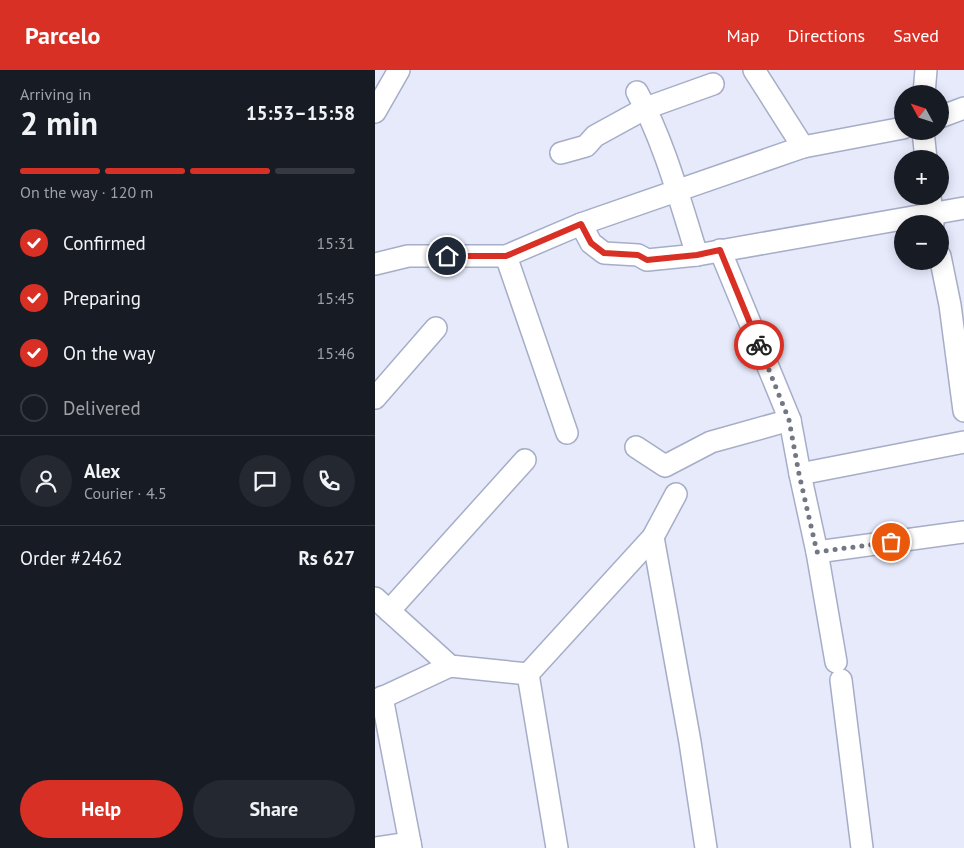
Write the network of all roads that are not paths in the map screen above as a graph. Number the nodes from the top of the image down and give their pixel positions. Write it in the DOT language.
graph roads {
  1 [pos="399,70"];
  2 [pos="754,70"];
  3 [pos="926,70"];
  4 [pos="713,84"];
  5 [pos="925,85"];
  6 [pos="642,100"];
  7 [pos="964,108"];
  8 [pos="375,112"];
  9 [pos="949,114"];
  10 [pos="894,130"];
  11 [pos="803,148"];
  12 [pos="561,153"];
  13 [pos="677,192"];
  14 [pos="964,208"];
  15 [pos="931,211"];
  16 [pos="581,224"];
  17 [pos="720,250"];
  18 [pos="697,255"];
  19 [pos="506,256"];
  20 [pos="375,264"];
  21 [pos="943,270"];
  22 [pos="436,328"];
  23 [pos="375,398"];
  24 [pos="964,411"];
  25 [pos="789,420"];
  26 [pos="567,433"];
  27 [pos="964,442"];
  28 [pos="636,448"];
  29 [pos="525,460"];
  30 [pos="799,474"];
  31 [pos="675,494"];
  32 [pos="964,532"];
  33 [pos="653,536"];
  34 [pos="817,552"];
  35 [pos="382,604"];
  36 [pos="450,666"];
  37 [pos="528,674"];
  38 [pos="379,699"];
  39 [pos="410,846"];
  40 [pos="375,848"];
  41 [pos="557,848"];
  42 [pos="707,848"];
  43 [pos="862,848"];
  1 -- 8 [label="street"];
  2 -- 11 [label="street"];
  3 -- 5 [label="street"];
  4 -- 6 [label="street"];
  6 -- 12 [label="street"];
  6 -- 13 [label="street"];
  7 -- 9 [label="street"];
  10 -- 11 [label="street"];
  11 -- 13 [label="street"];
  13 -- 16 [label="street"];
  13 -- 18 [label="street"];
  14 -- 15 [label="street"];
  15 -- 17 [label="street"];
  16 -- 18 [label="street"];
  16 -- 19 [label="street"];
  17 -- 18 [label="street"];
  17 -- 25 [label="street"];
  19 -- 20 [label="street"];
  19 -- 26 [label="street"];
  21 -- 24 [label="street"];
  22 -- 23 [label="street"];
  25 -- 28 [label="street"];
  25 -- 30 [label="street"];
  27 -- 30 [label="street"];
  29 -- 35 [label="street"];
  30 -- 34 [label="street"];
  31 -- 33 [label="street"];
  32 -- 34 [label="street"];
  33 -- 37 [label="street"];
  33 -- 42 [label="street"];
  34 -- 43 [label="street"];
  35 -- 36 [label="street"];
  36 -- 37 [label="street"];
  36 -- 38 [label="street"];
  37 -- 41 [label="street"];
  38 -- 39 [label="street"];
  39 -- 40 [label="street"];
}
